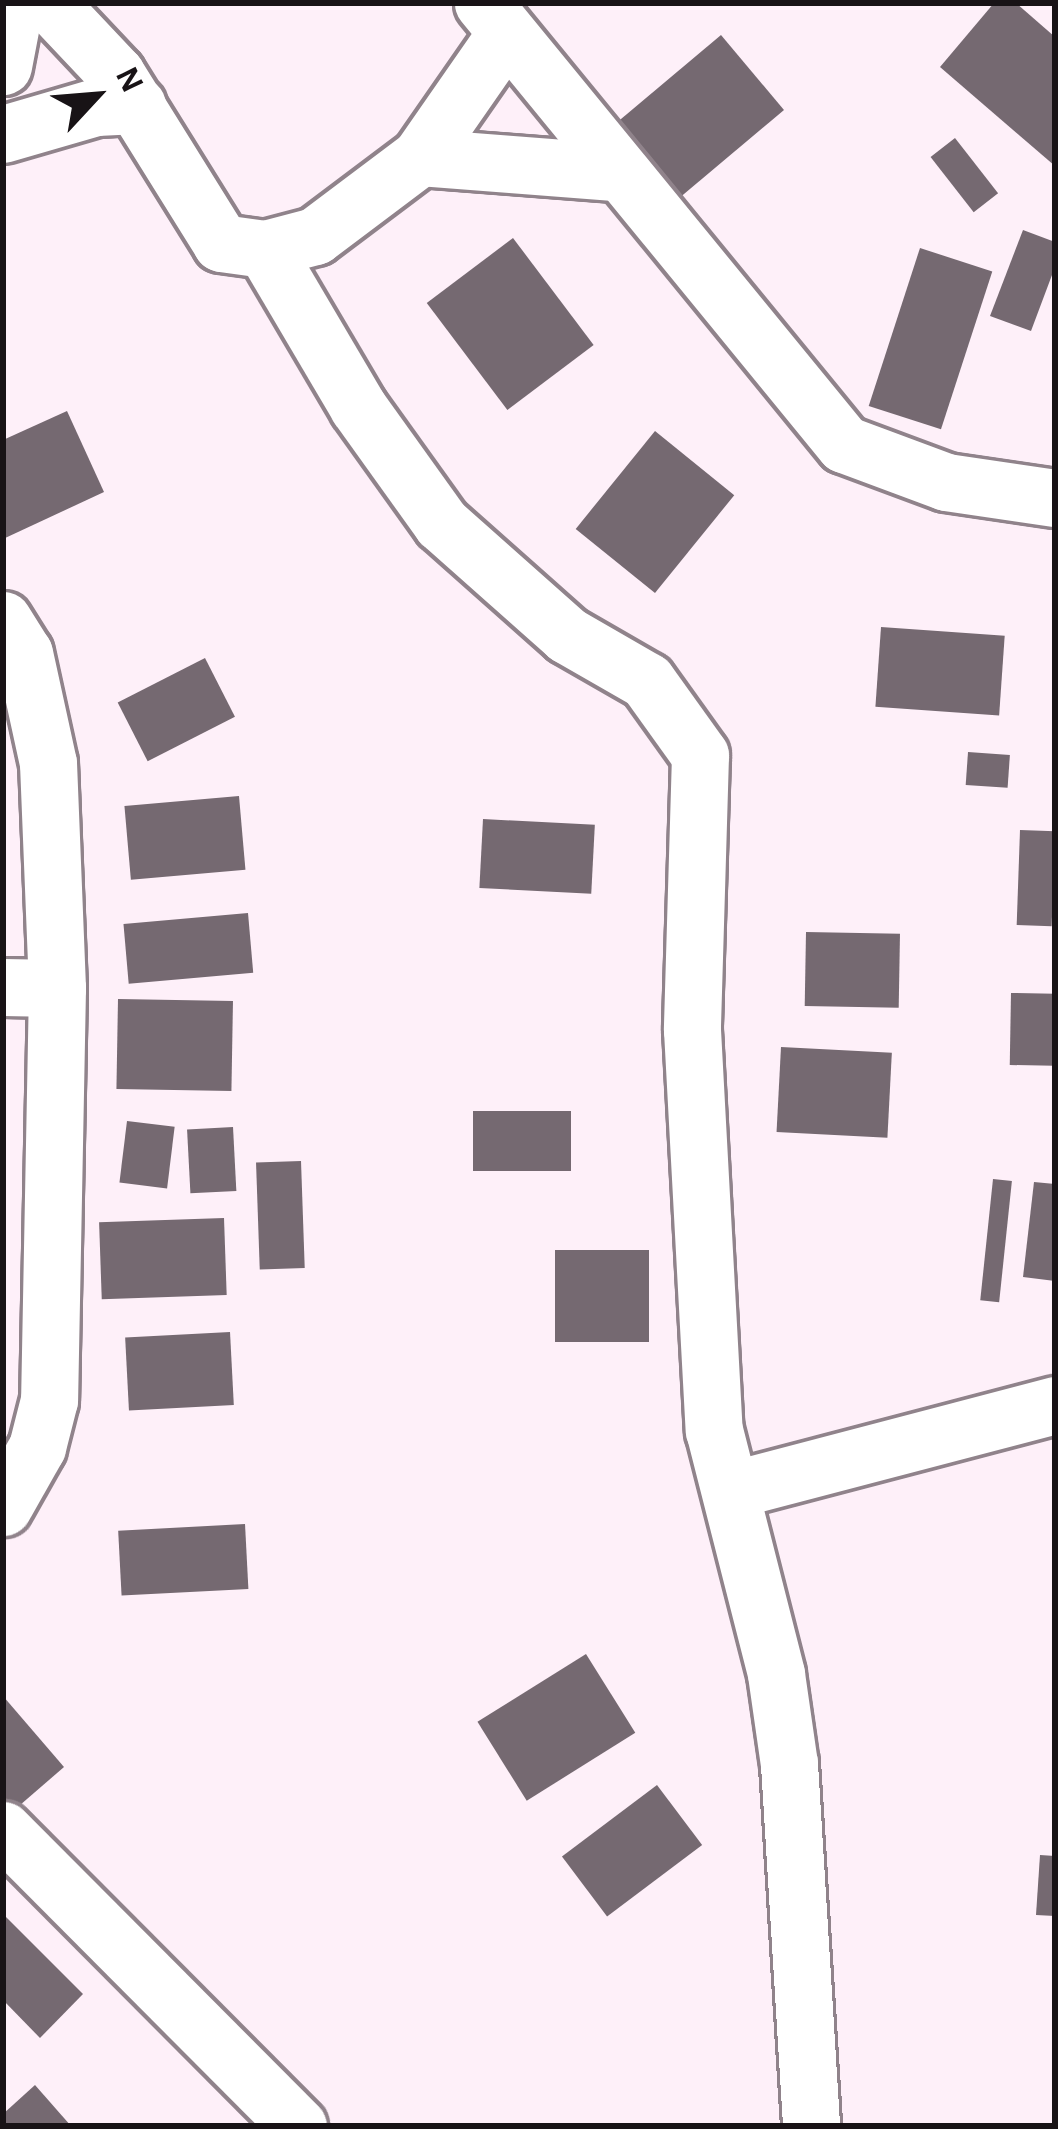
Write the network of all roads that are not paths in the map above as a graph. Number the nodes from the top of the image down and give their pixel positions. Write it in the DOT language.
graph roads {
  1 [pos="15,3"];
  2 [pos="49,3"];
  3 [pos="493,20"];
  4 [pos="3,66"];
  5 [pos="137,105"];
  6 [pos="3,134"];
  7 [pos="420,157"];
  8 [pos="614,172"];
  9 [pos="265,249"];
  10 [pos="1055,498"];
  11 [pos="3,620"];
  12 [pos="30,988"];
  13 [pos="1055,1405"];
  14 [pos="731,1490"];
  15 [pos="3,1507"];
  16 [pos="3,1830"];
  17 [pos="298,2126"];
  18 [pos="811,2126"];
  1 -- 4 [label="street"];
  2 -- 5 [label="street"];
  3 -- 7 [label="street"];
  3 -- 8 [label="street"];
  5 -- 6 [label="street"];
  5 -- 9 [label="street"];
  7 -- 8 [label="street"];
  7 -- 9 [label="street"];
  8 -- 10 [label="street"];
  9 -- 14 [label="street"];
  11 -- 12 [label="street"];
  12 -- 15 [label="street"];
  13 -- 14 [label="street"];
  14 -- 18 [label="street"];
  16 -- 17 [label="street"];
}
